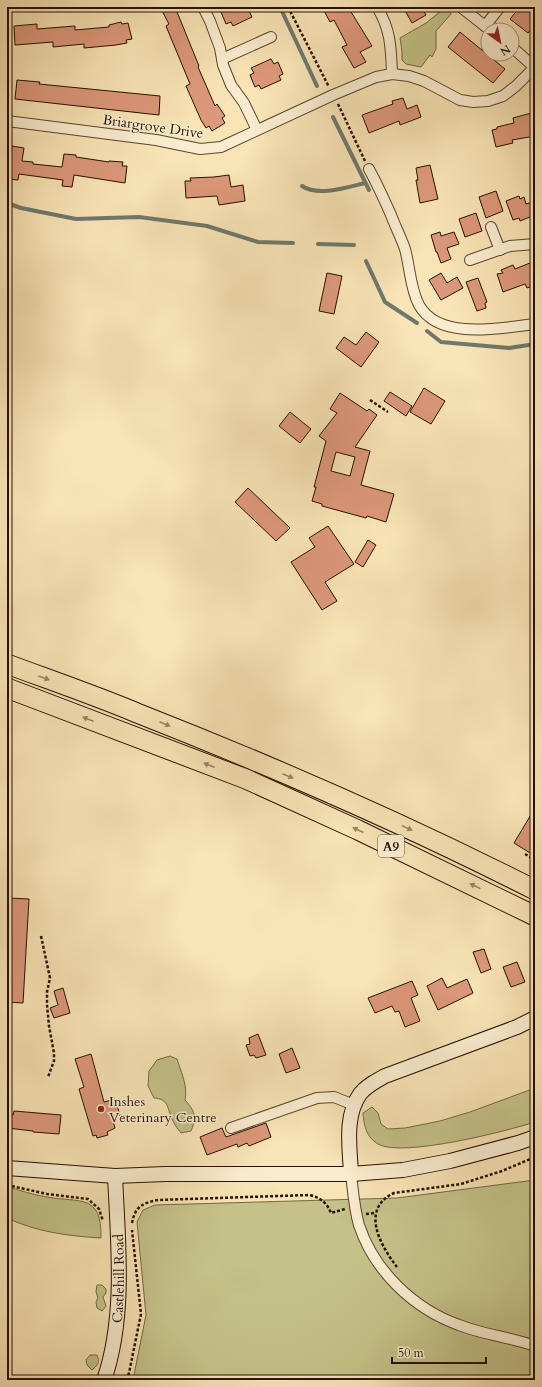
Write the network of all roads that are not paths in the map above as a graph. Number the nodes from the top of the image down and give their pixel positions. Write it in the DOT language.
graph roads {
  1 [pos="203,7"];
  2 [pos="377,7"];
  3 [pos="500,7"];
  4 [pos="462,8"];
  5 [pos="480,22"];
  6 [pos="491,22"];
  7 [pos="270,37"];
  8 [pos="520,54"];
  9 [pos="222,59"];
  10 [pos="535,68"];
  11 [pos="392,74"];
  12 [pos="7,121"];
  13 [pos="257,130"];
  14 [pos="368,169"];
  15 [pos="491,227"];
  16 [pos="535,244"];
  17 [pos="500,250"];
  18 [pos="470,260"];
  19 [pos="535,324"];
  20 [pos="7,664"];
  21 [pos="7,688"];
  22 [pos="535,890"];
  23 [pos="504,900"];
  24 [pos="535,916"];
  25 [pos="535,925"];
  26 [pos="535,1018"];
  27 [pos="354,1105"];
  28 [pos="231,1128"];
  29 [pos="535,1137"];
  30 [pos="7,1168"];
  31 [pos="351,1174"];
  32 [pos="115,1176"];
  33 [pos="535,1346"];
  34 [pos="104,1380"];
  1 -- 9 [label="street"];
  2 -- 11 [label="street"];
  3 -- 6 [label="street"];
  4 -- 5 [label="street"];
  7 -- 9 [label="street"];
  8 -- 10 [label="street"];
  9 -- 13 [label="street"];
  10 -- 11 [label="street"];
  11 -- 13 [label="street, Briargrove Drive"];
  12 -- 13 [label="street, Briargrove Drive"];
  14 -- 19 [label="street"];
  15 -- 17 [label="street"];
  16 -- 17 [label="street"];
  17 -- 18 [label="street"];
  20 -- 22 [label="highway, A9, one-way"];
  23 -- 21 [label="highway, A9, one-way"];
  23 -- 24 [label="highway, A9"];
  23 -- 25 [label="highway, A9"];
  26 -- 27 [label="main road"];
  27 -- 28 [label="street"];
  27 -- 31 [label="main road"];
  29 -- 31 [label="main road"];
  30 -- 32 [label="main road"];
  31 -- 32 [label="main road"];
  31 -- 33 [label="street"];
  32 -- 34 [label="main road, Castlehill Road"];
}
